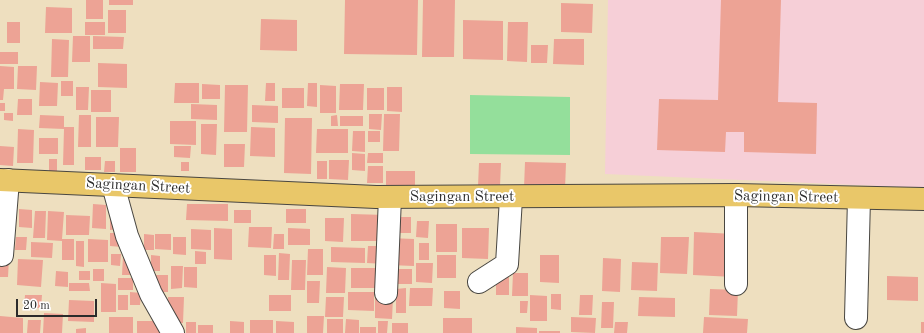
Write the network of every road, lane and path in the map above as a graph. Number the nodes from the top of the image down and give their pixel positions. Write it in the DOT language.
graph roads {
  1 [pos="4,180"];
  2 [pos="114,185"];
  3 [pos="736,195"];
  4 [pos="390,197"];
  5 [pos="511,198"];
  6 [pos="859,198"];
  7 [pos="924,199"];
  8 [pos="2,255"];
  9 [pos="479,282"];
  10 [pos="736,284"];
  11 [pos="386,293"];
  12 [pos="856,318"];
  13 [pos="173,333"];
  1 -- 2 [label="main road, Sagingan Street"];
  1 -- 8 [label="street"];
  2 -- 4 [label="main road, Sagingan Street"];
  2 -- 13 [label="street"];
  3 -- 5 [label="main road, Sagingan Street"];
  3 -- 6 [label="main road, Sagingan Street"];
  3 -- 10 [label="street"];
  4 -- 5 [label="main road, Sagingan Street"];
  4 -- 11 [label="street"];
  5 -- 9 [label="street"];
  6 -- 7 [label="main road, Sagingan Street"];
  6 -- 12 [label="street"];
}
